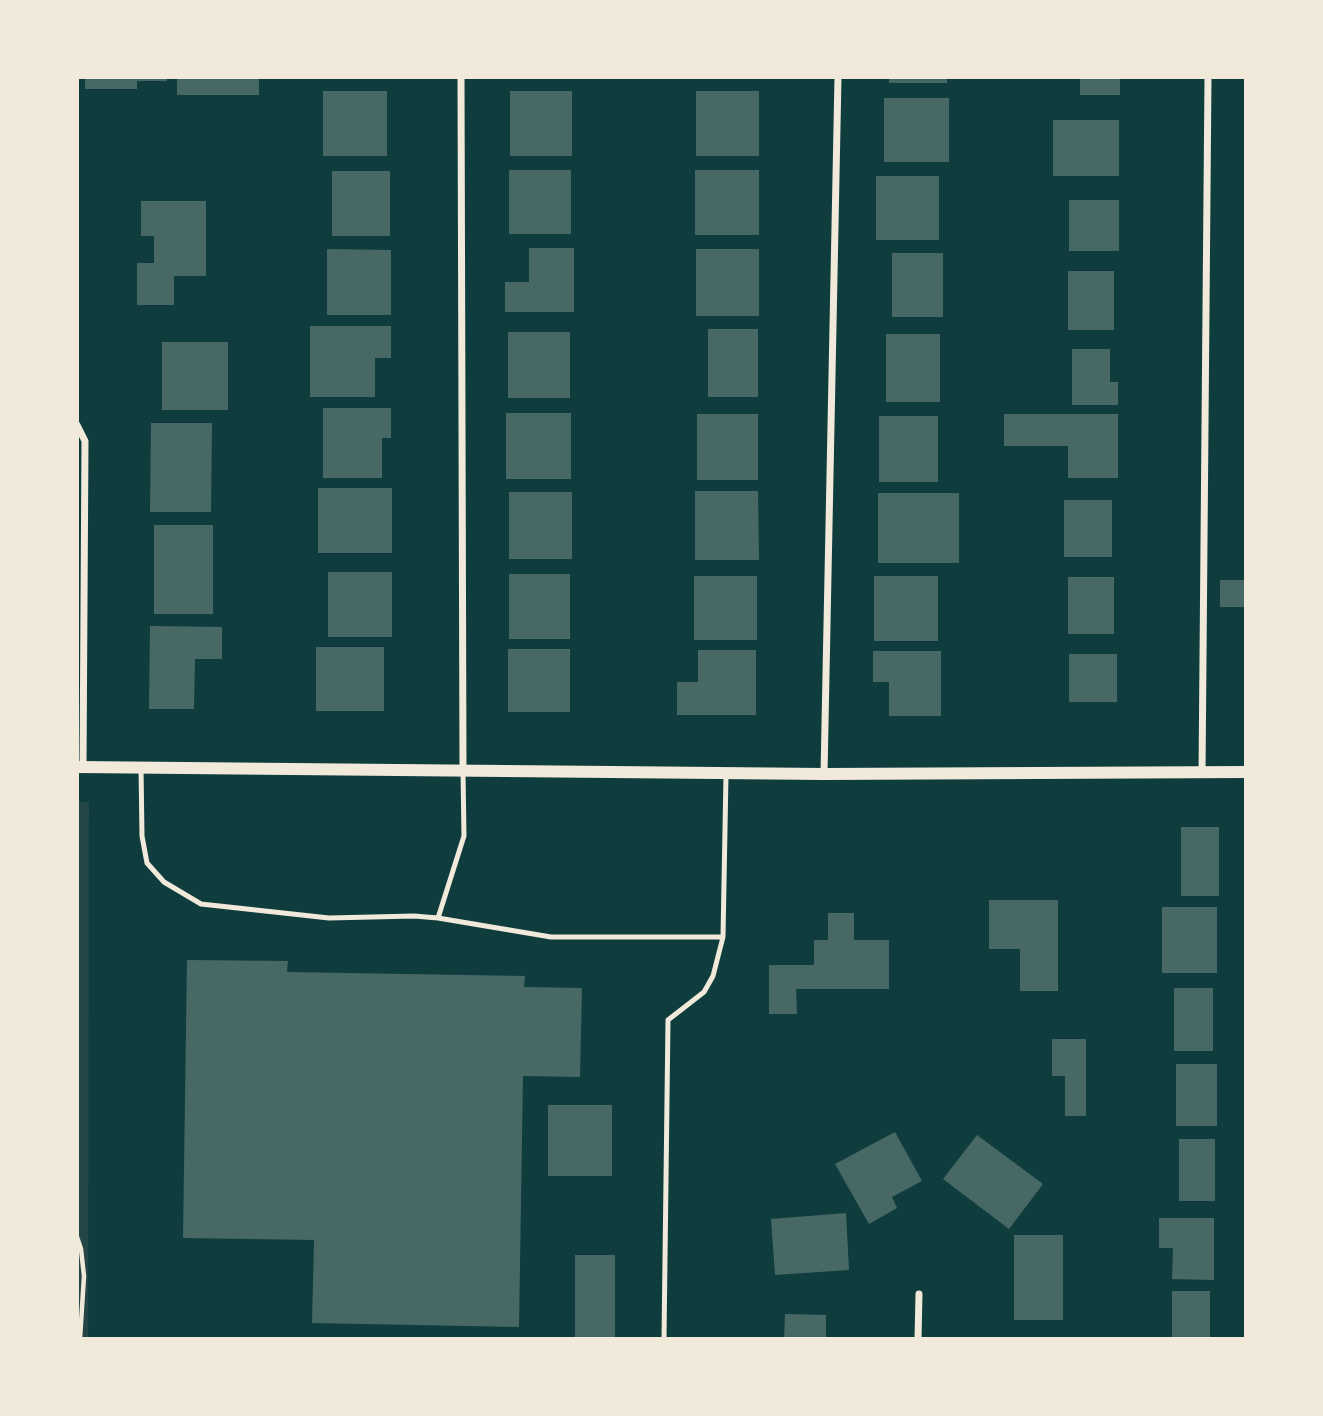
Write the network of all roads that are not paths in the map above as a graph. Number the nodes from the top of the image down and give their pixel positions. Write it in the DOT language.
graph roads {
  1 [pos="461,77"];
  2 [pos="838,77"];
  3 [pos="1208,77"];
  4 [pos="77,425"];
  5 [pos="80,767"];
  6 [pos="141,767"];
  7 [pos="463,770"];
  8 [pos="1246,772"];
  9 [pos="726,773"];
  10 [pos="1202,773"];
  11 [pos="824,774"];
  12 [pos="438,918"];
  13 [pos="723,937"];
  14 [pos="919,1294"];
  15 [pos="664,1339"];
  16 [pos="919,1339"];
  1 -- 7 [label="street"];
  2 -- 11 [label="street"];
  3 -- 10 [label="street"];
  4 -- 5 [label="street"];
  5 -- 6 [label="street"];
  6 -- 7 [label="street"];
  6 -- 12 [label="lane"];
  7 -- 9 [label="street"];
  7 -- 12 [label="lane"];
  8 -- 10 [label="street"];
  9 -- 11 [label="street"];
  9 -- 13 [label="lane"];
  10 -- 11 [label="street"];
  12 -- 13 [label="lane"];
  13 -- 15 [label="lane"];
  14 -- 16 [label="street"];
}
